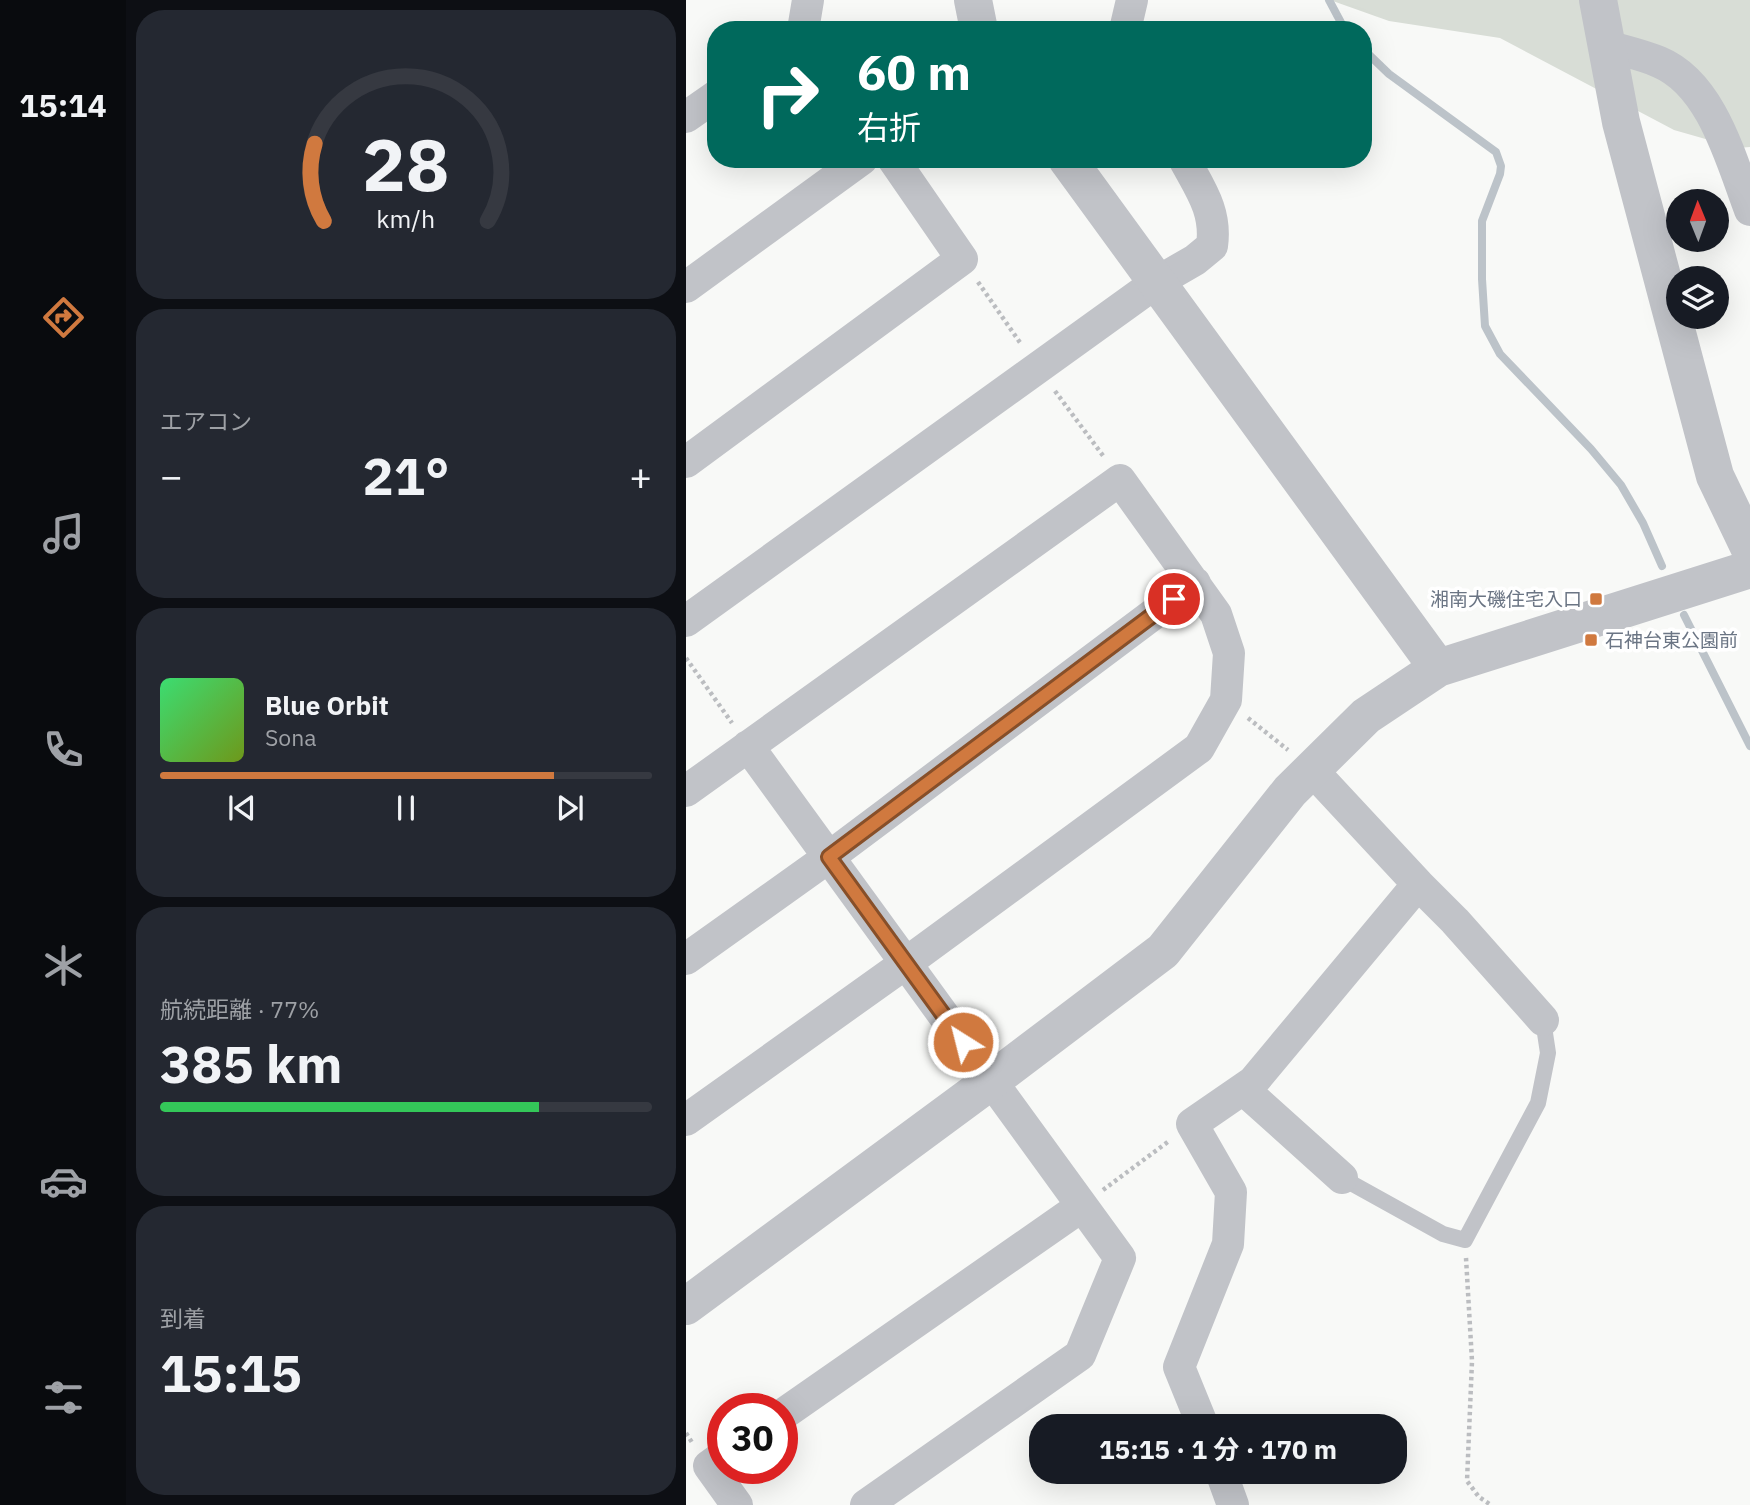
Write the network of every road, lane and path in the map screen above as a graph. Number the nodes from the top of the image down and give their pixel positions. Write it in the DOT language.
graph roads {
  1 [pos="808,0"];
  2 [pos="973,0"];
  3 [pos="1132,0"];
  4 [pos="1598,0"];
  5 [pos="804,21"];
  6 [pos="977,21"];
  7 [pos="1127,21"];
  8 [pos="1607,46"];
  9 [pos="707,102"];
  10 [pos="686,117"];
  11 [pos="850,168"];
  12 [pos="899,168"];
  13 [pos="1074,168"];
  14 [pos="1189,168"];
  15 [pos="1750,209"];
  16 [pos="1157,282"];
  17 [pos="686,286"];
  18 [pos="686,462"];
  19 [pos="1750,549"];
  20 [pos="1750,569"];
  21 [pos="1195,583"];
  22 [pos="686,621"];
  23 [pos="686,658"];
  24 [pos="1438,668"];
  25 [pos="1226,700"];
  26 [pos="748,746"];
  27 [pos="1311,769"];
  28 [pos="686,791"];
  29 [pos="829,857"];
  30 [pos="1418,884"];
  31 [pos="686,959"];
  32 [pos="906,963"];
  33 [pos="1543,1020"];
  34 [pos="991,1081"];
  35 [pos="1243,1089"];
  36 [pos="686,1119"];
  37 [pos="1192,1124"];
  38 [pos="1342,1178"];
  39 [pos="1082,1206"];
  40 [pos="1465,1240"];
  41 [pos="686,1306"];
  42 [pos="798,1404"];
  43 [pos="1198,1414"];
  44 [pos="722,1484"];
  45 [pos="1225,1484"];
  46 [pos="737,1505"];
  47 [pos="866,1505"];
  48 [pos="1233,1505"];
  49 [pos="1491,1505"];
  1 -- 5 [label="street"];
  2 -- 6 [label="street"];
  3 -- 7 [label="street"];
  4 -- 8 [label="street"];
  8 -- 15 [label="street"];
  8 -- 19 [label="street"];
  9 -- 10 [label="street"];
  11 -- 17 [label="street"];
  12 -- 18 [label="street"];
  13 -- 16 [label="street"];
  14 -- 16 [label="street"];
  16 -- 22 [label="street"];
  16 -- 24 [label="street"];
  20 -- 24 [label="street"];
  21 -- 25 [label="street"];
  21 -- 26 [label="street"];
  21 -- 29 [label="street"];
  23 -- 26 [label="path"];
  24 -- 27 [label="street"];
  25 -- 27 [label="path"];
  25 -- 32 [label="street"];
  26 -- 28 [label="street"];
  26 -- 29 [label="street"];
  27 -- 30 [label="street"];
  27 -- 34 [label="street"];
  29 -- 31 [label="street"];
  29 -- 32 [label="street"];
  30 -- 33 [label="street"];
  30 -- 35 [label="street"];
  32 -- 34 [label="street"];
  32 -- 36 [label="street"];
  33 -- 40 [label="lane"];
  34 -- 39 [label="street"];
  34 -- 41 [label="street"];
  35 -- 37 [label="street"];
  35 -- 38 [label="street"];
  37 -- 39 [label="path"];
  37 -- 43 [label="street"];
  38 -- 40 [label="lane"];
  39 -- 42 [label="street"];
  39 -- 47 [label="street"];
  40 -- 49 [label="path"];
  44 -- 46 [label="street"];
  45 -- 48 [label="street"];
}
